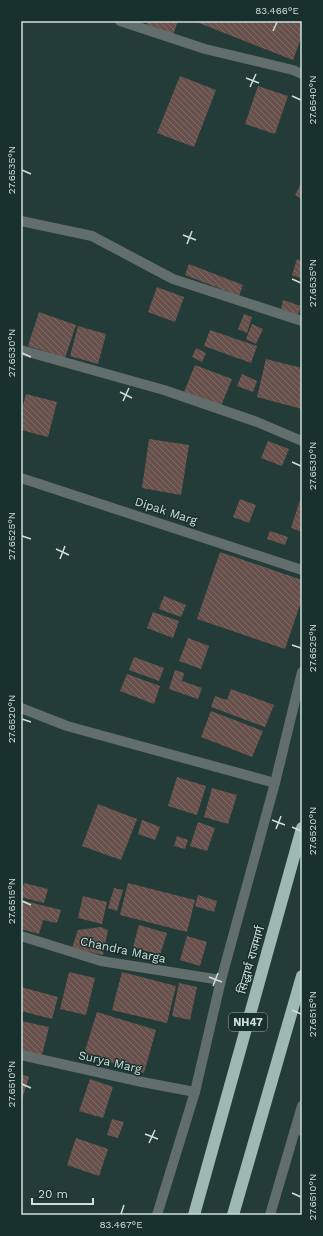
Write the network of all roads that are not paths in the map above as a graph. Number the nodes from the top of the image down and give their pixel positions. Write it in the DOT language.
graph roads {
  1 [pos="120,21"];
  2 [pos="302,74"];
  3 [pos="21,221"];
  4 [pos="302,322"];
  5 [pos="21,350"];
  6 [pos="302,441"];
  7 [pos="21,478"];
  8 [pos="302,570"];
  9 [pos="302,672"];
  10 [pos="21,708"];
  11 [pos="275,783"];
  12 [pos="302,828"];
  13 [pos="21,936"];
  14 [pos="302,976"];
  15 [pos="221,980"];
  16 [pos="21,1055"];
  17 [pos="195,1092"];
  18 [pos="302,1106"];
  19 [pos="299,1130"];
  20 [pos="157,1215"];
  21 [pos="194,1215"];
  22 [pos="233,1215"];
  23 [pos="270,1215"];
  1 -- 2 [label="street"];
  3 -- 4 [label="street"];
  5 -- 6 [label="street"];
  7 -- 8 [label="street, Dipak Marg"];
  9 -- 11 [label="street"];
  10 -- 11 [label="street"];
  11 -- 15 [label="street"];
  12 -- 21 [label="highway, सिद्धार्थ राजमार्ग / NH47"];
  13 -- 15 [label="street, Chandra Marga"];
  14 -- 22 [label="highway"];
  15 -- 17 [label="street"];
  16 -- 17 [label="street, Surya Marg"];
  17 -- 20 [label="street"];
  18 -- 19 [label="street"];
  19 -- 23 [label="street"];
}
